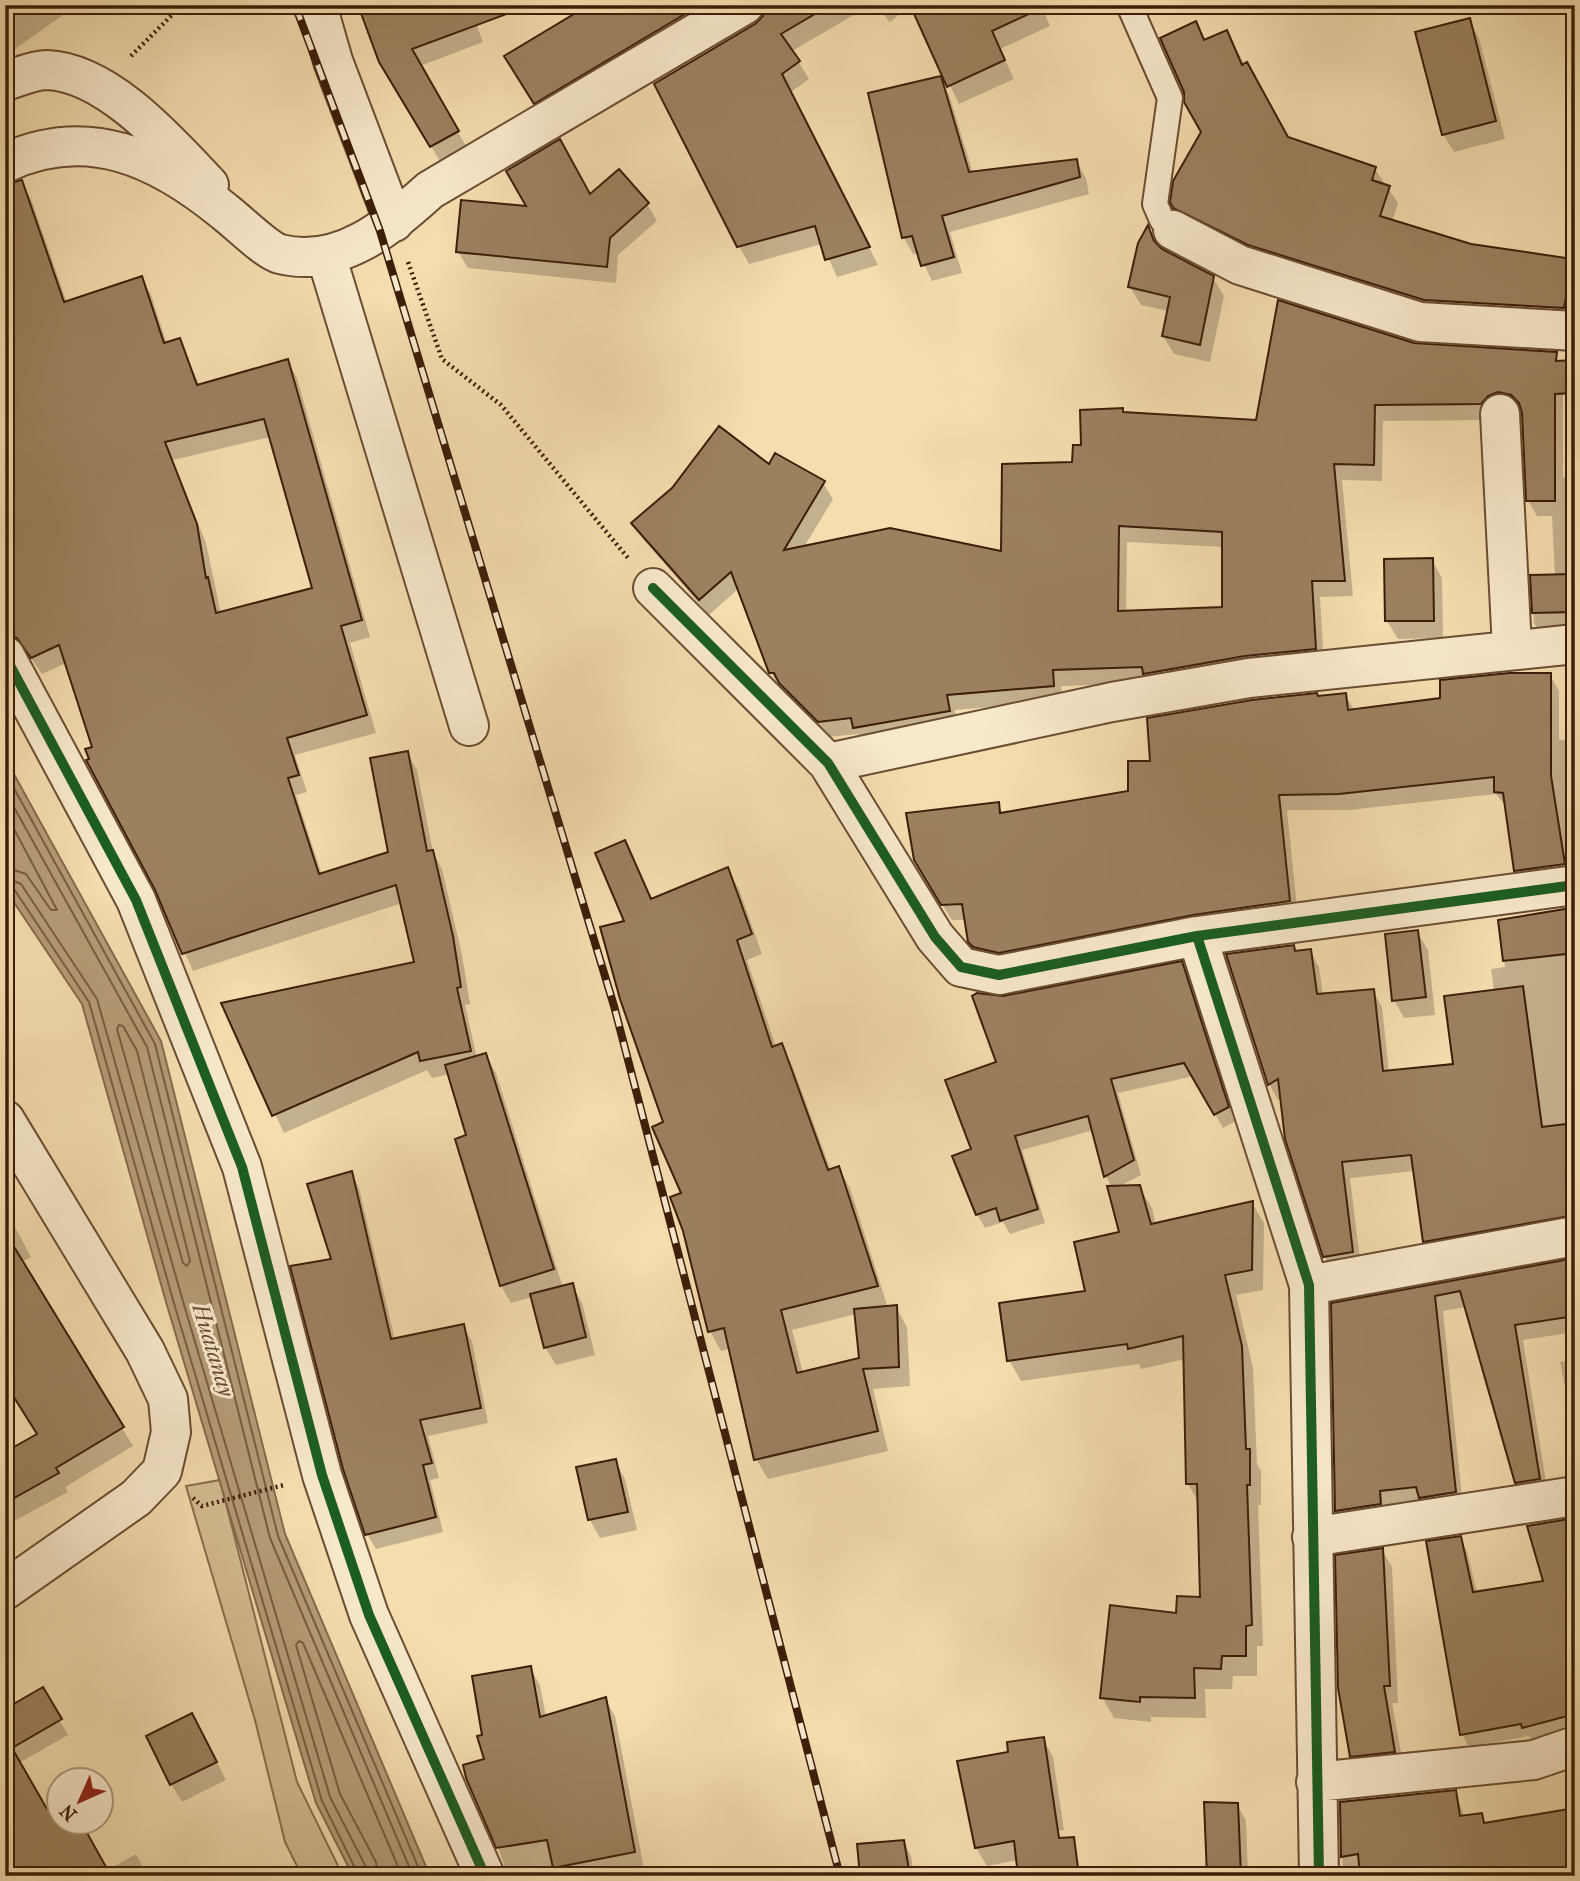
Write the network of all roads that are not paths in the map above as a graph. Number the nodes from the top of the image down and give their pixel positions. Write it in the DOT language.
graph roads {
  1 [pos="744,5"];
  2 [pos="1129,5"];
  3 [pos="319,6"];
  4 [pos="5,81"];
  5 [pos="5,163"];
  6 [pos="394,222"];
  7 [pos="1173,230"];
  8 [pos="277,253"];
  9 [pos="326,255"];
  10 [pos="1575,331"];
  11 [pos="1500,414"];
  12 [pos="653,588"];
  13 [pos="1575,644"];
  14 [pos="1512,649"];
  15 [pos="5,656"];
  16 [pos="469,726"];
  17 [pos="828,763"];
  18 [pos="1575,885"];
  19 [pos="1197,936"];
  20 [pos="5,1120"];
  21 [pos="1575,1236"];
  22 [pos="1309,1285"];
  23 [pos="1575,1496"];
  24 [pos="1312,1537"];
  25 [pos="5,1590"];
  26 [pos="1575,1746"];
  27 [pos="1316,1783"];
  28 [pos="485,1876"];
  29 [pos="1319,1876"];
  1 -- 6 [label="street"];
  2 -- 7 [label="lane"];
  3 -- 6 [label="street"];
  4 -- 8 [label="street"];
  5 -- 8 [label="street"];
  6 -- 9 [label="street"];
  7 -- 10 [label="street"];
  8 -- 9 [label="street"];
  9 -- 16 [label="street"];
  11 -- 14 [label="street"];
  12 -- 17 [label="street"];
  13 -- 14 [label="street"];
  14 -- 17 [label="street"];
  15 -- 28 [label="street"];
  17 -- 19 [label="street"];
  18 -- 19 [label="street"];
  19 -- 22 [label="street"];
  20 -- 25 [label="street"];
  21 -- 22 [label="street"];
  22 -- 24 [label="street"];
  23 -- 24 [label="street"];
  24 -- 27 [label="street"];
  26 -- 27 [label="street"];
  27 -- 29 [label="street"];
}
